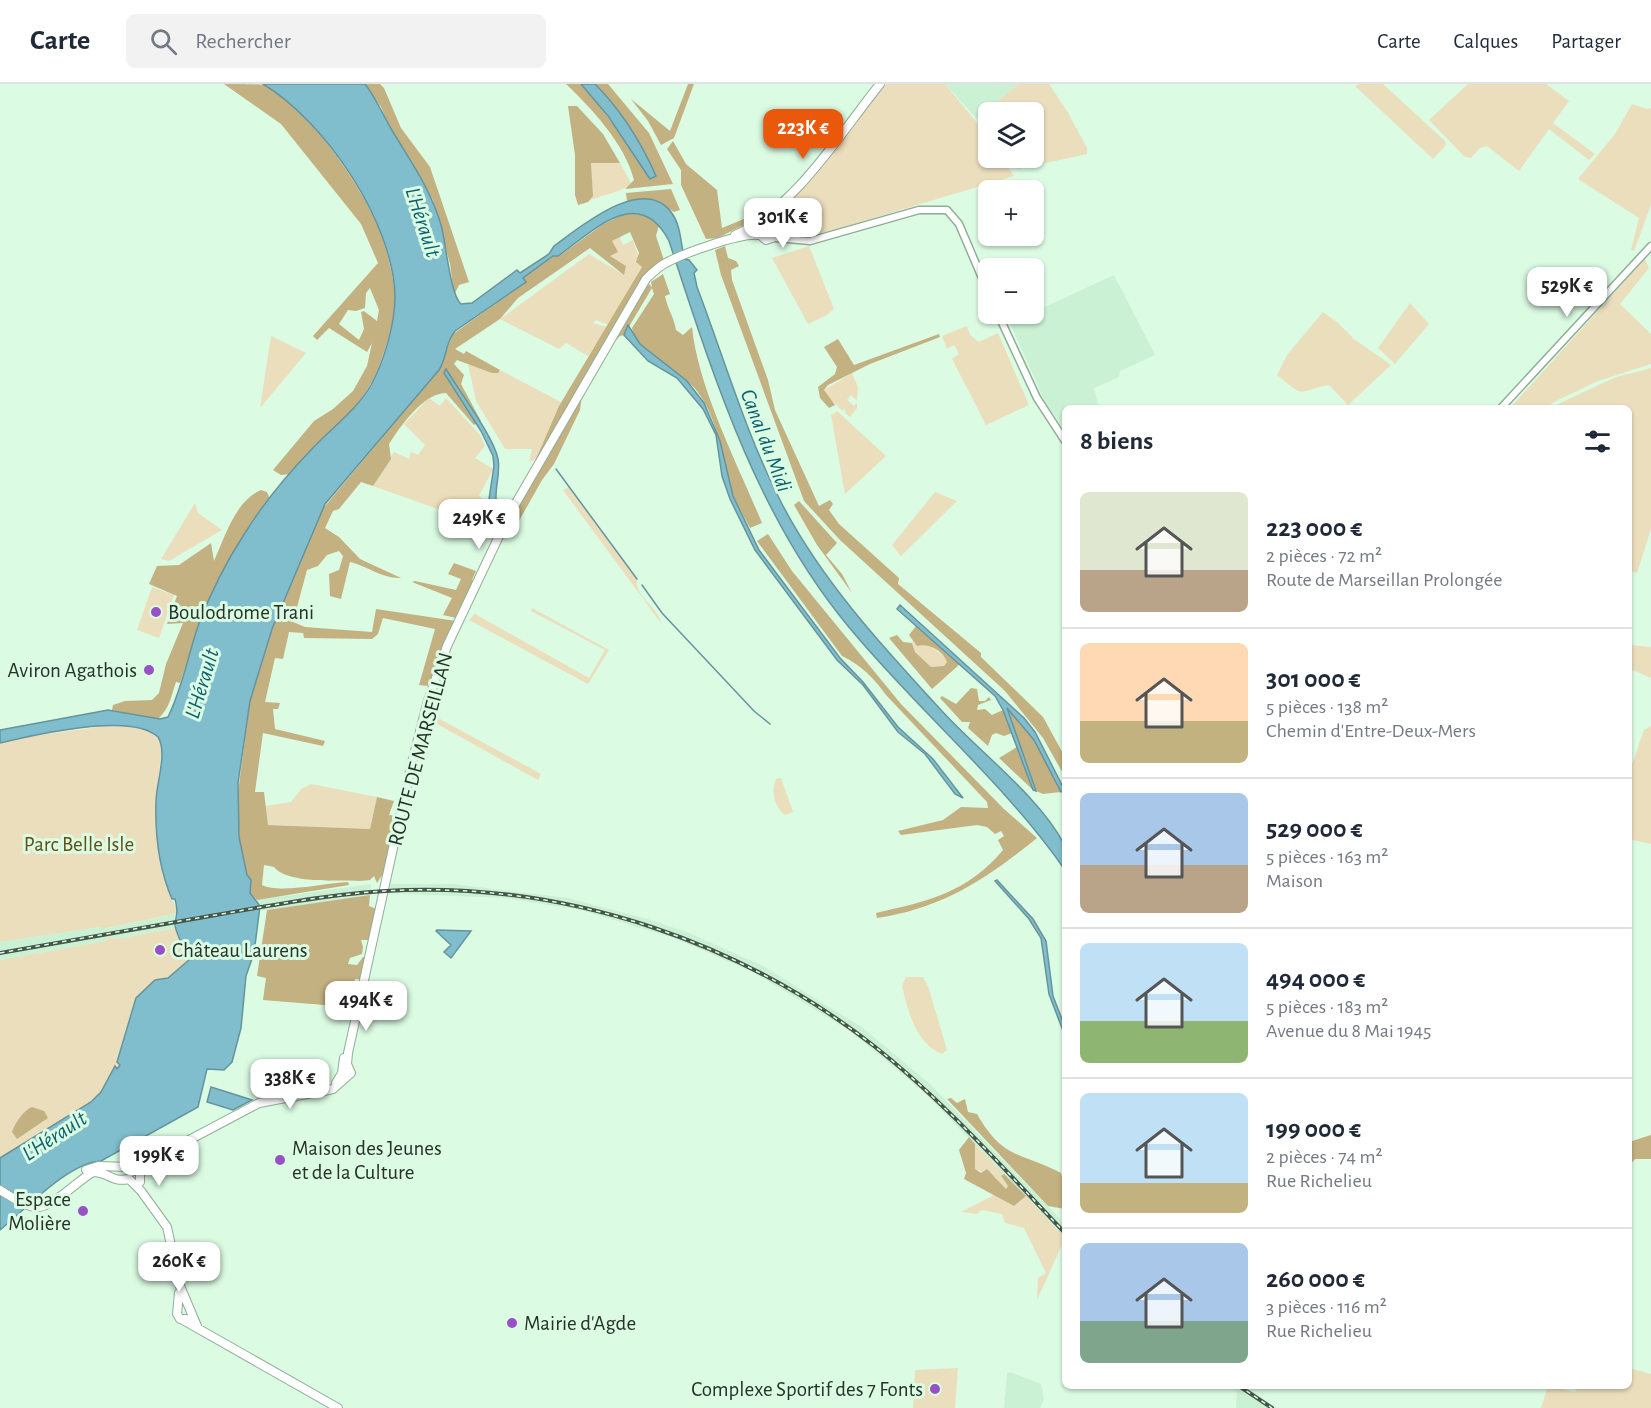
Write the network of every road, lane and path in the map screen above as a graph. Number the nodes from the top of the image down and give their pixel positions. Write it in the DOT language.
graph roads {
  1 [pos="880,84"];
  2 [pos="790,195"];
  3 [pos="762,218"];
  4 [pos="780,224"];
  5 [pos="758,235"];
  6 [pos="776,238"];
  7 [pos="810,241"];
  8 [pos="712,246"];
  9 [pos="1651,246"];
  10 [pos="978,269"];
  11 [pos="1003,324"];
  12 [pos="1504,405"];
  13 [pos="1062,436"];
  14 [pos="221,1124"];
  15 [pos="159,1156"];
  16 [pos="113,1167"];
  17 [pos="130,1173"];
  18 [pos="109,1176"];
  19 [pos="140,1182"];
  20 [pos="71,1186"];
  21 [pos="0,1190"];
  22 [pos="159,1217"];
  23 [pos="180,1286"];
  24 [pos="177,1310"];
  25 [pos="189,1310"];
  26 [pos="183,1320"];
  27 [pos="199,1329"];
  28 [pos="338,1408"];
  1 -- 2 [label="main road"];
  2 -- 3 [label="main road"];
  2 -- 4 [label="main road"];
  3 -- 4 [label="main road"];
  3 -- 5 [label="main road"];
  3 -- 8 [label="main road"];
  4 -- 6 [label="main road"];
  4 -- 7 [label="street"];
  5 -- 6 [label="main road"];
  5 -- 8 [label="main road"];
  6 -- 7 [label="street"];
  7 -- 10 [label="street"];
  8 -- 14 [label="main road, ROUTE DE MARSEILLAN"];
  9 -- 12 [label="street"];
  11 -- 13 [label="street"];
  14 -- 15 [label="main road"];
  14 -- 17 [label="main road"];
  15 -- 17 [label="main road"];
  15 -- 19 [label="main road"];
  16 -- 17 [label="main road"];
  16 -- 18 [label="main road"];
  16 -- 20 [label="main road"];
  17 -- 18 [label="main road"];
  17 -- 19 [label="main road"];
  17 -- 22 [label="main road"];
  18 -- 20 [label="main road"];
  19 -- 22 [label="main road"];
  20 -- 21 [label="main road"];
  22 -- 23 [label="main road"];
  23 -- 24 [label="main road"];
  23 -- 25 [label="main road"];
  24 -- 25 [label="main road"];
  24 -- 26 [label="main road"];
  25 -- 26 [label="main road"];
  25 -- 27 [label="main road"];
  26 -- 27 [label="main road"];
  27 -- 28 [label="main road"];
}
